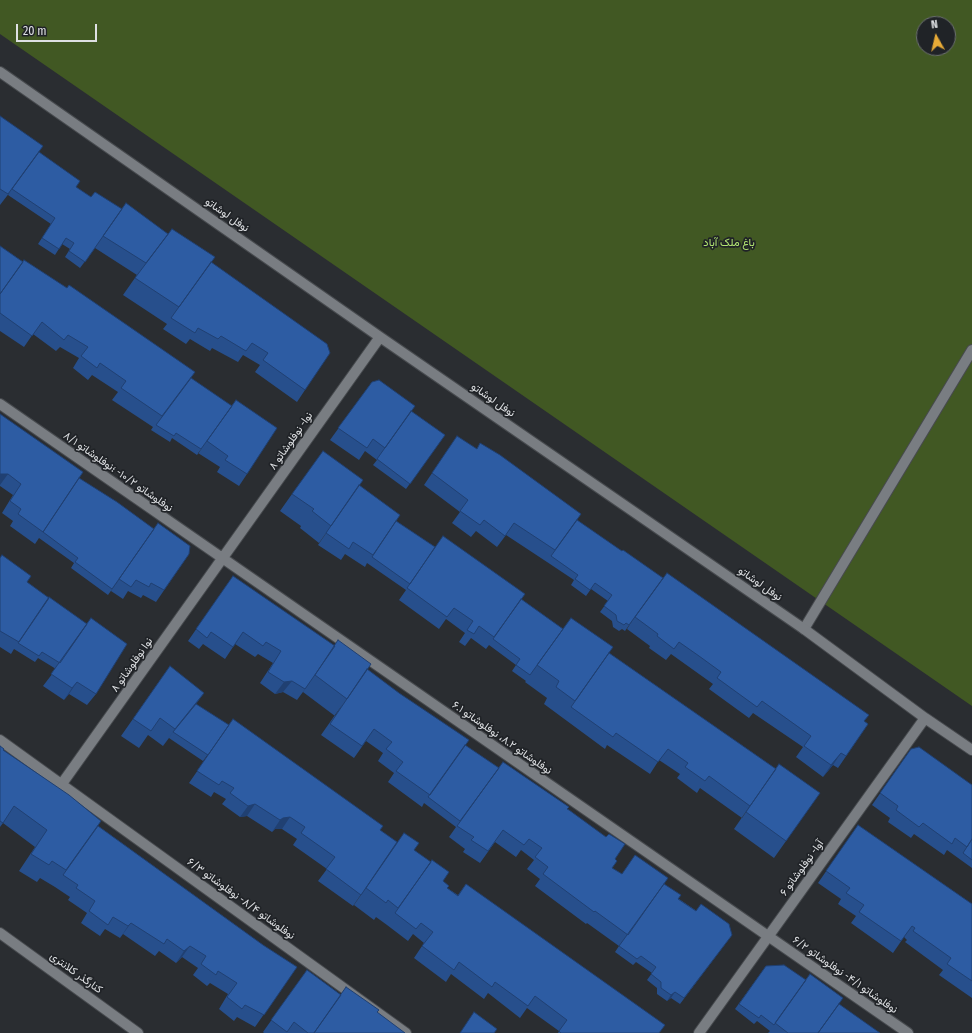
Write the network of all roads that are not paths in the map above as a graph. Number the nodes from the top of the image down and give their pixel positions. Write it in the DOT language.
graph roads {
  1 [pos="0,72"];
  2 [pos="380,337"];
  3 [pos="972,350"];
  4 [pos="0,404"];
  5 [pos="222,559"];
  6 [pos="804,629"];
  7 [pos="925,718"];
  8 [pos="0,740"];
  9 [pos="972,750"];
  10 [pos="61,784"];
  11 [pos="0,933"];
  12 [pos="768,936"];
  13 [pos="138,1033"];
  14 [pos="406,1033"];
  15 [pos="700,1033"];
  16 [pos="908,1033"];
  1 -- 2 [label="street, نوفل لوشاتو"];
  2 -- 5 [label="street, نوا- نوفلوشاتو ۸"];
  2 -- 6 [label="street, نوفل لوشاتو"];
  3 -- 6 [label="street"];
  4 -- 5 [label="street, نوفلوشاتو ۱۰/۲- ؛نوفلوشاتو ۸/۱"];
  5 -- 10 [label="street, نوا نوفلوشاتو ۸"];
  5 -- 12 [label="street, نوفلوشاتو ۸.۲، نوفلوشاتو ۶.۱"];
  6 -- 7 [label="street, نوفل لوشاتو"];
  7 -- 9 [label="street, نوفل لوشاتو"];
  7 -- 12 [label="street, آوا- نوفلوشاتو ۶"];
  8 -- 10 [label="street, نوفلوشاتو ۸/۴- نوفلوشاتو ۶/۳"];
  10 -- 14 [label="street, نوفلوشاتو ۸/۴- نوفلوشاتو ۶/۳"];
  11 -- 13 [label="street, کنارگذر کلانتری"];
  12 -- 15 [label="street, آوا- نوفلوشاتو ۶"];
  12 -- 16 [label="street, نوفلوشاتو ۴/۱- نوفلوشاتو ۶/۲"];
}
